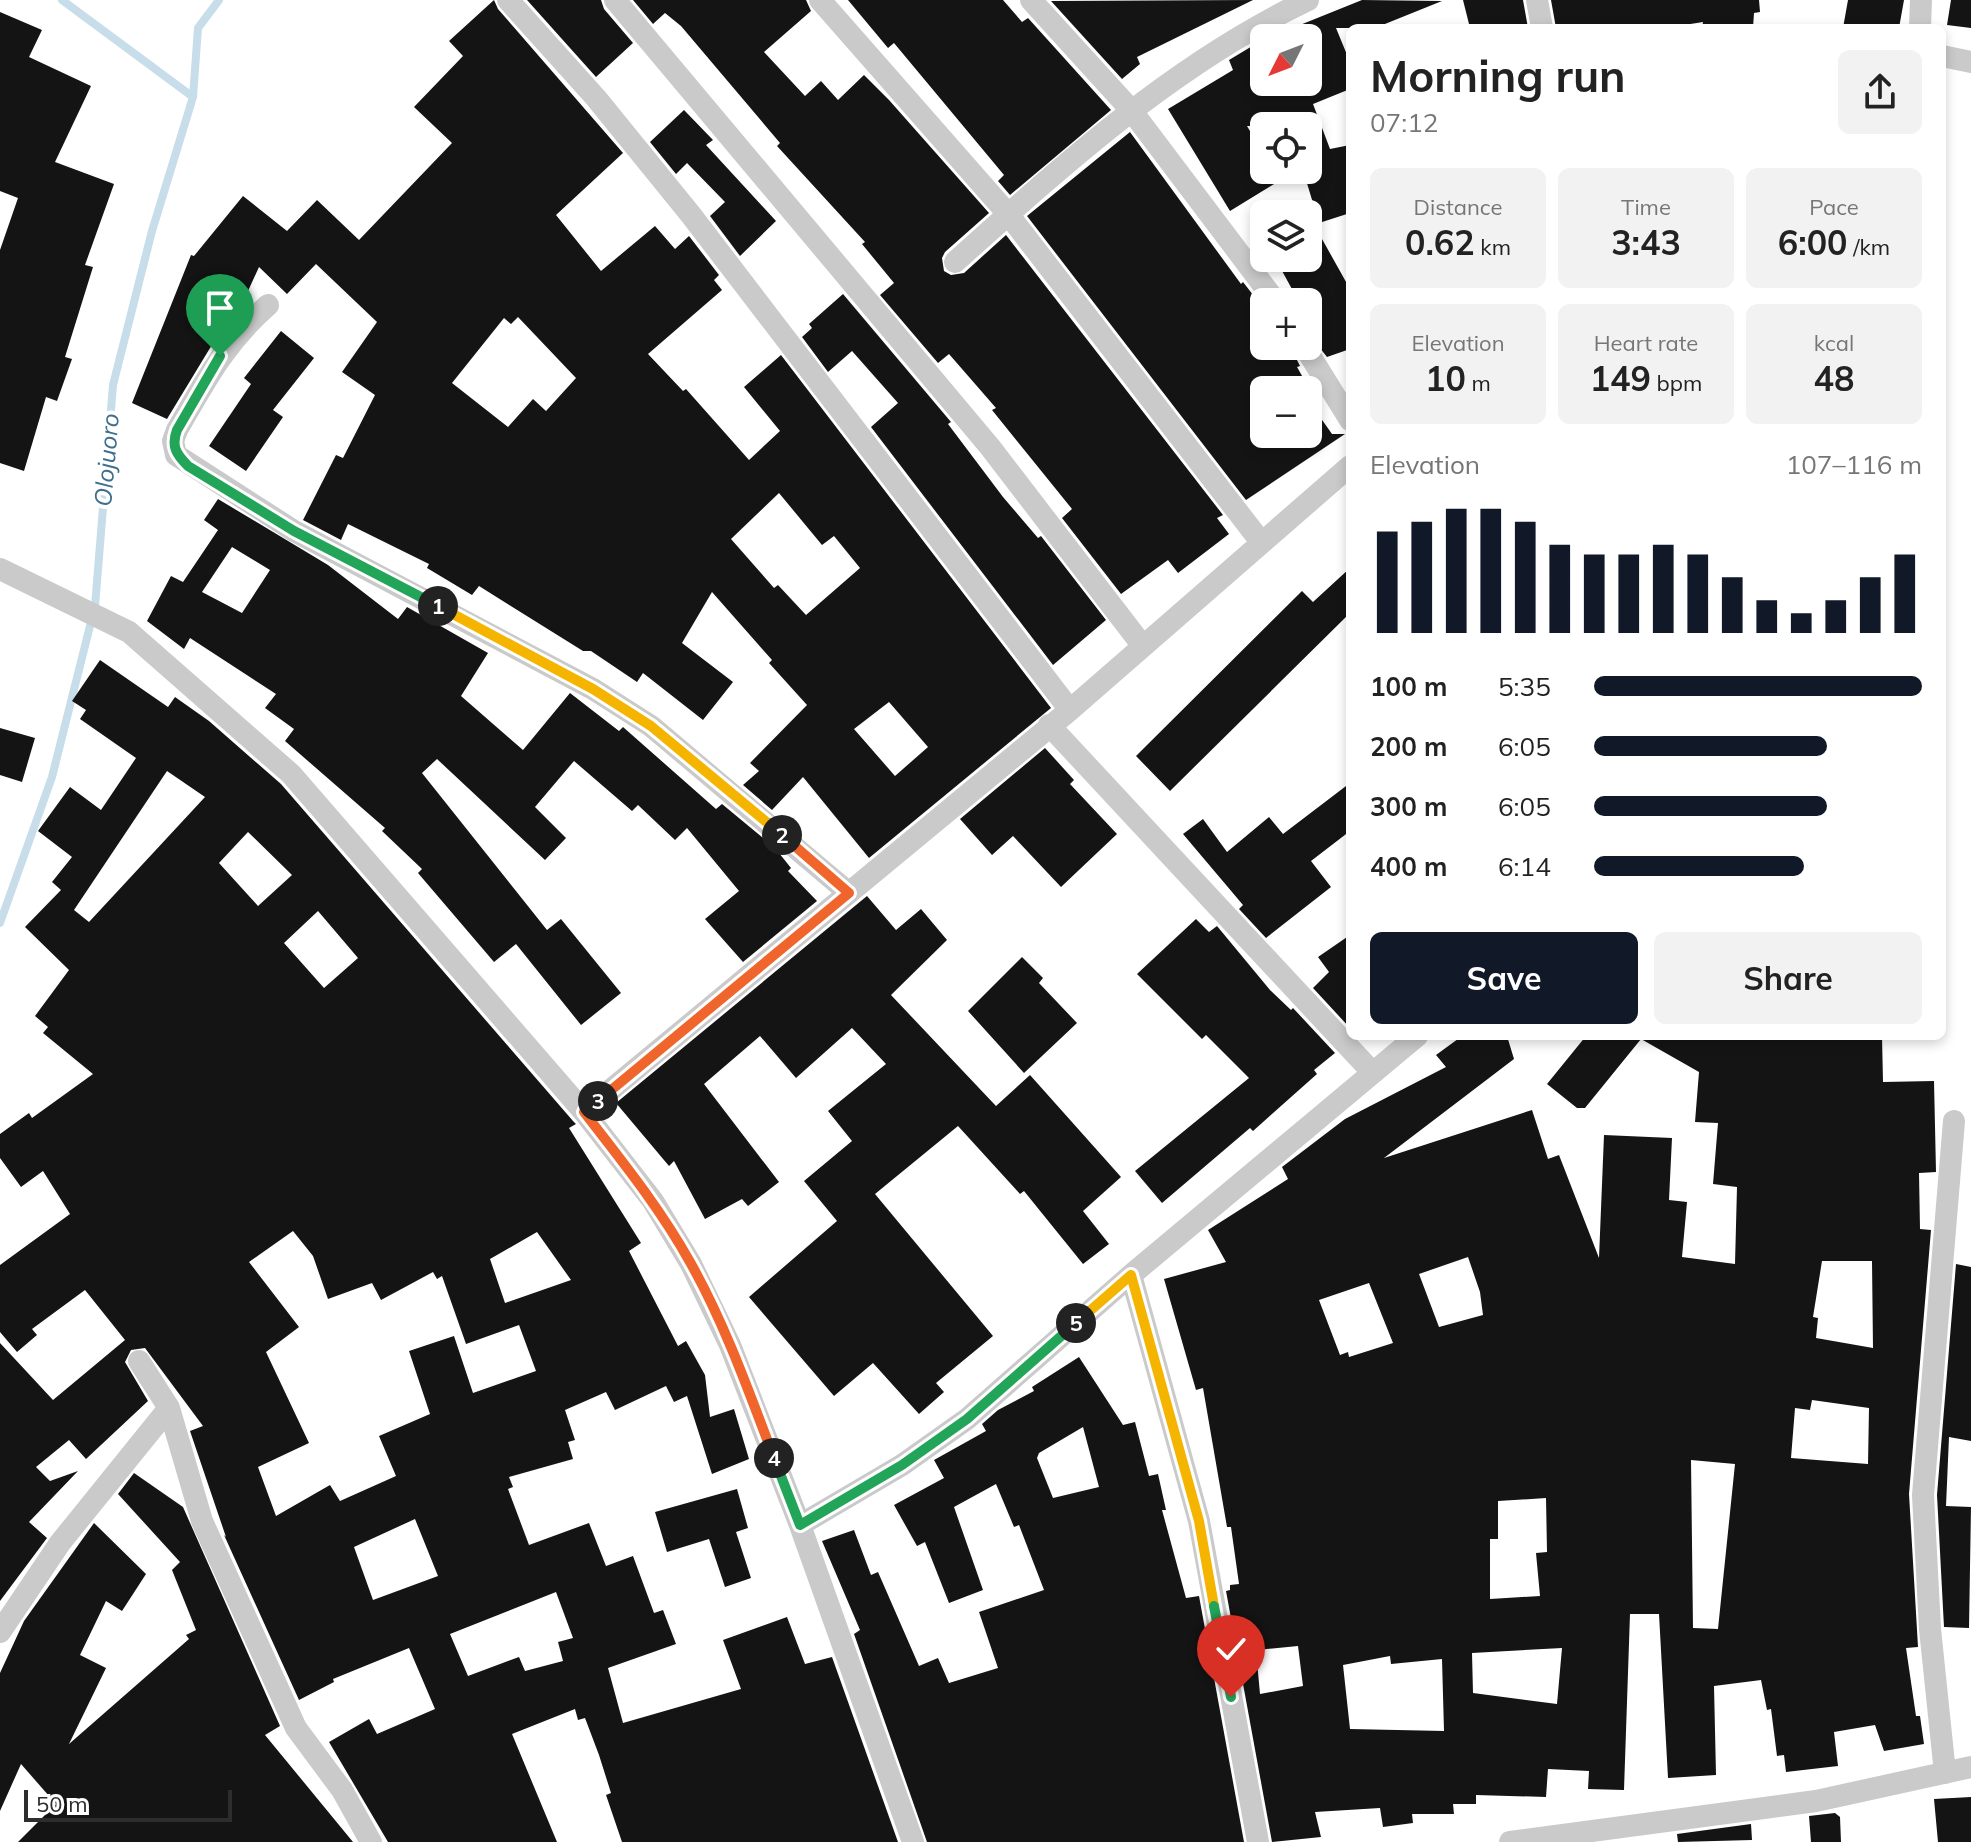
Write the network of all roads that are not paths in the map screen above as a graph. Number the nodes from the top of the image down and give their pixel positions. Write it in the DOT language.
graph roads {
  1 [pos="508,0"];
  2 [pos="615,0"];
  3 [pos="820,0"];
  4 [pos="1031,0"];
  5 [pos="1308,0"];
  6 [pos="1537,0"];
  7 [pos="1921,0"];
  8 [pos="1541,24"];
  9 [pos="1920,24"];
  10 [pos="1946,57"];
  11 [pos="1971,62"];
  12 [pos="1131,110"];
  13 [pos="1008,214"];
  14 [pos="955,262"];
  15 [pos="1265,288"];
  16 [pos="268,305"];
  17 [pos="1313,360"];
  18 [pos="1346,414"];
  19 [pos="1346,469"];
  20 [pos="1261,542"];
  21 [pos="0,569"];
  22 [pos="1142,645"];
  23 [pos="1070,710"];
  24 [pos="1049,725"];
  25 [pos="849,893"];
  26 [pos="1412,1040"];
  27 [pos="1373,1073"];
  28 [pos="584,1112"];
  29 [pos="1954,1121"];
  30 [pos="1131,1275"];
  31 [pos="139,1361"];
  32 [pos="169,1408"];
  33 [pos="800,1525"];
  34 [pos="0,1632"];
  35 [pos="1971,1767"];
  36 [pos="1945,1773"];
  37 [pos="371,1842"];
  38 [pos="913,1842"];
  39 [pos="1258,1842"];
  40 [pos="1510,1842"];
  1 -- 23 [label="street"];
  2 -- 22 [label="street"];
  3 -- 13 [label="street"];
  4 -- 12 [label="street"];
  5 -- 12 [label="street"];
  6 -- 8 [label="street"];
  7 -- 9 [label="street"];
  10 -- 11 [label="street"];
  12 -- 13 [label="street"];
  12 -- 15 [label="street"];
  13 -- 14 [label="street"];
  13 -- 20 [label="street"];
  16 -- 25 [label="street"];
  17 -- 18 [label="street"];
  19 -- 20 [label="street"];
  20 -- 22 [label="street"];
  21 -- 28 [label="street"];
  22 -- 23 [label="street"];
  23 -- 24 [label="street"];
  24 -- 25 [label="street"];
  24 -- 27 [label="street"];
  25 -- 28 [label="street"];
  26 -- 27 [label="street"];
  27 -- 30 [label="street"];
  28 -- 33 [label="street"];
  29 -- 36 [label="street"];
  30 -- 33 [label="street"];
  30 -- 39 [label="street"];
  31 -- 32 [label="street"];
  32 -- 34 [label="street"];
  32 -- 37 [label="street"];
  33 -- 38 [label="street"];
  35 -- 36 [label="street"];
  36 -- 40 [label="street"];
}
